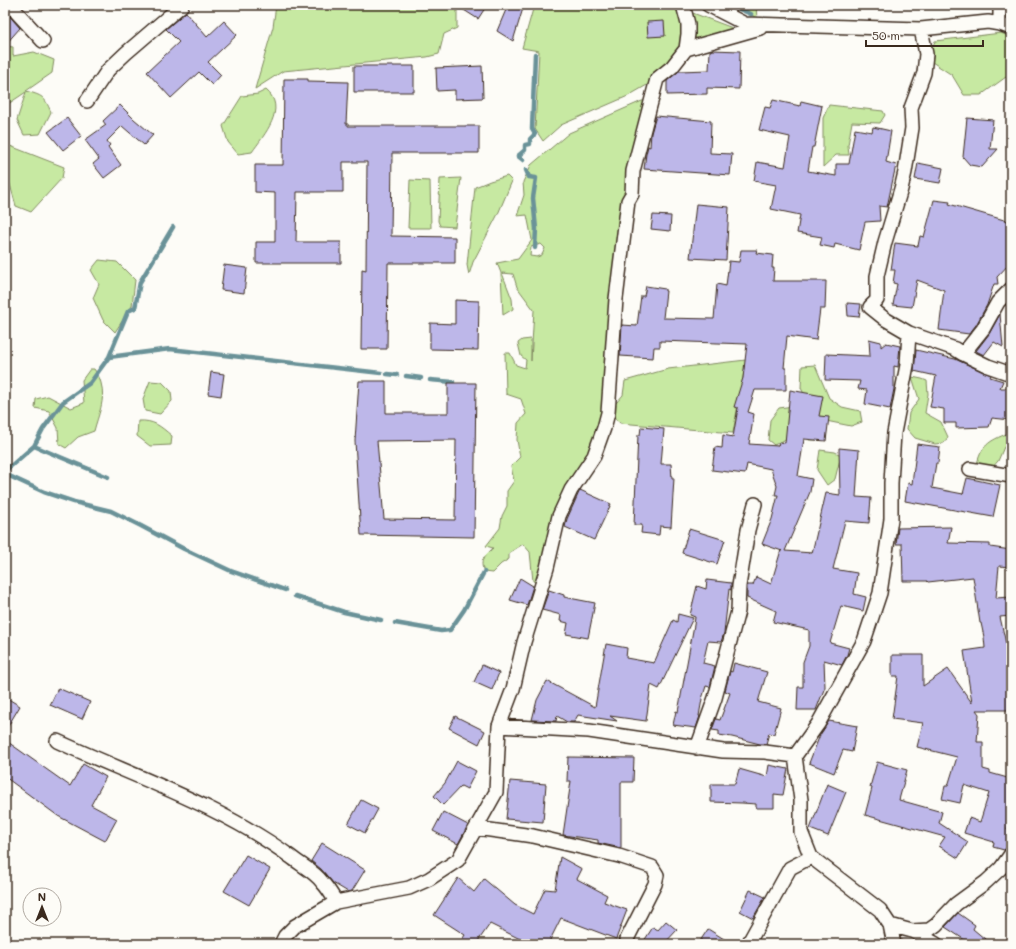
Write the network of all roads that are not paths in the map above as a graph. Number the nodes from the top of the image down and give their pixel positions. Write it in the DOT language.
graph roads {
  1 [pos="10,5"];
  2 [pos="182,5"];
  3 [pos="683,5"];
  4 [pos="708,5"];
  5 [pos="1000,5"];
  6 [pos="767,26"];
  7 [pos="1005,26"];
  8 [pos="921,29"];
  9 [pos="43,42"];
  10 [pos="686,49"];
  11 [pos="87,101"];
  12 [pos="1011,289"];
  13 [pos="908,333"];
  14 [pos="963,354"];
  15 [pos="1011,374"];
  16 [pos="970,469"];
  17 [pos="1011,476"];
  18 [pos="755,504"];
  19 [pos="499,726"];
  20 [pos="57,741"];
  21 [pos="697,748"];
  22 [pos="795,756"];
  23 [pos="476,828"];
  24 [pos="1011,854"];
  25 [pos="811,857"];
  26 [pos="336,902"];
  27 [pos="890,925"];
  28 [pos="912,931"];
  29 [pos="627,939"];
  30 [pos="280,944"];
  31 [pos="748,944"];
  32 [pos="894,944"];
  33 [pos="936,944"];
  1 -- 9 [label="street"];
  2 -- 11 [label="street"];
  3 -- 10 [label="street"];
  4 -- 8 [label="street"];
  5 -- 7 [label="street"];
  6 -- 10 [label="street"];
  7 -- 8 [label="street"];
  8 -- 13 [label="street"];
  10 -- 19 [label="street"];
  12 -- 14 [label="street"];
  13 -- 14 [label="street"];
  13 -- 22 [label="street"];
  14 -- 15 [label="street"];
  16 -- 17 [label="street"];
  18 -- 21 [label="street"];
  19 -- 21 [label="street"];
  19 -- 23 [label="street"];
  20 -- 26 [label="street"];
  21 -- 22 [label="street"];
  22 -- 25 [label="street"];
  23 -- 26 [label="street"];
  23 -- 29 [label="street"];
  24 -- 28 [label="street"];
  25 -- 27 [label="street"];
  25 -- 31 [label="street"];
  26 -- 30 [label="street"];
  27 -- 28 [label="street"];
  27 -- 32 [label="street"];
  28 -- 33 [label="street"];
}
